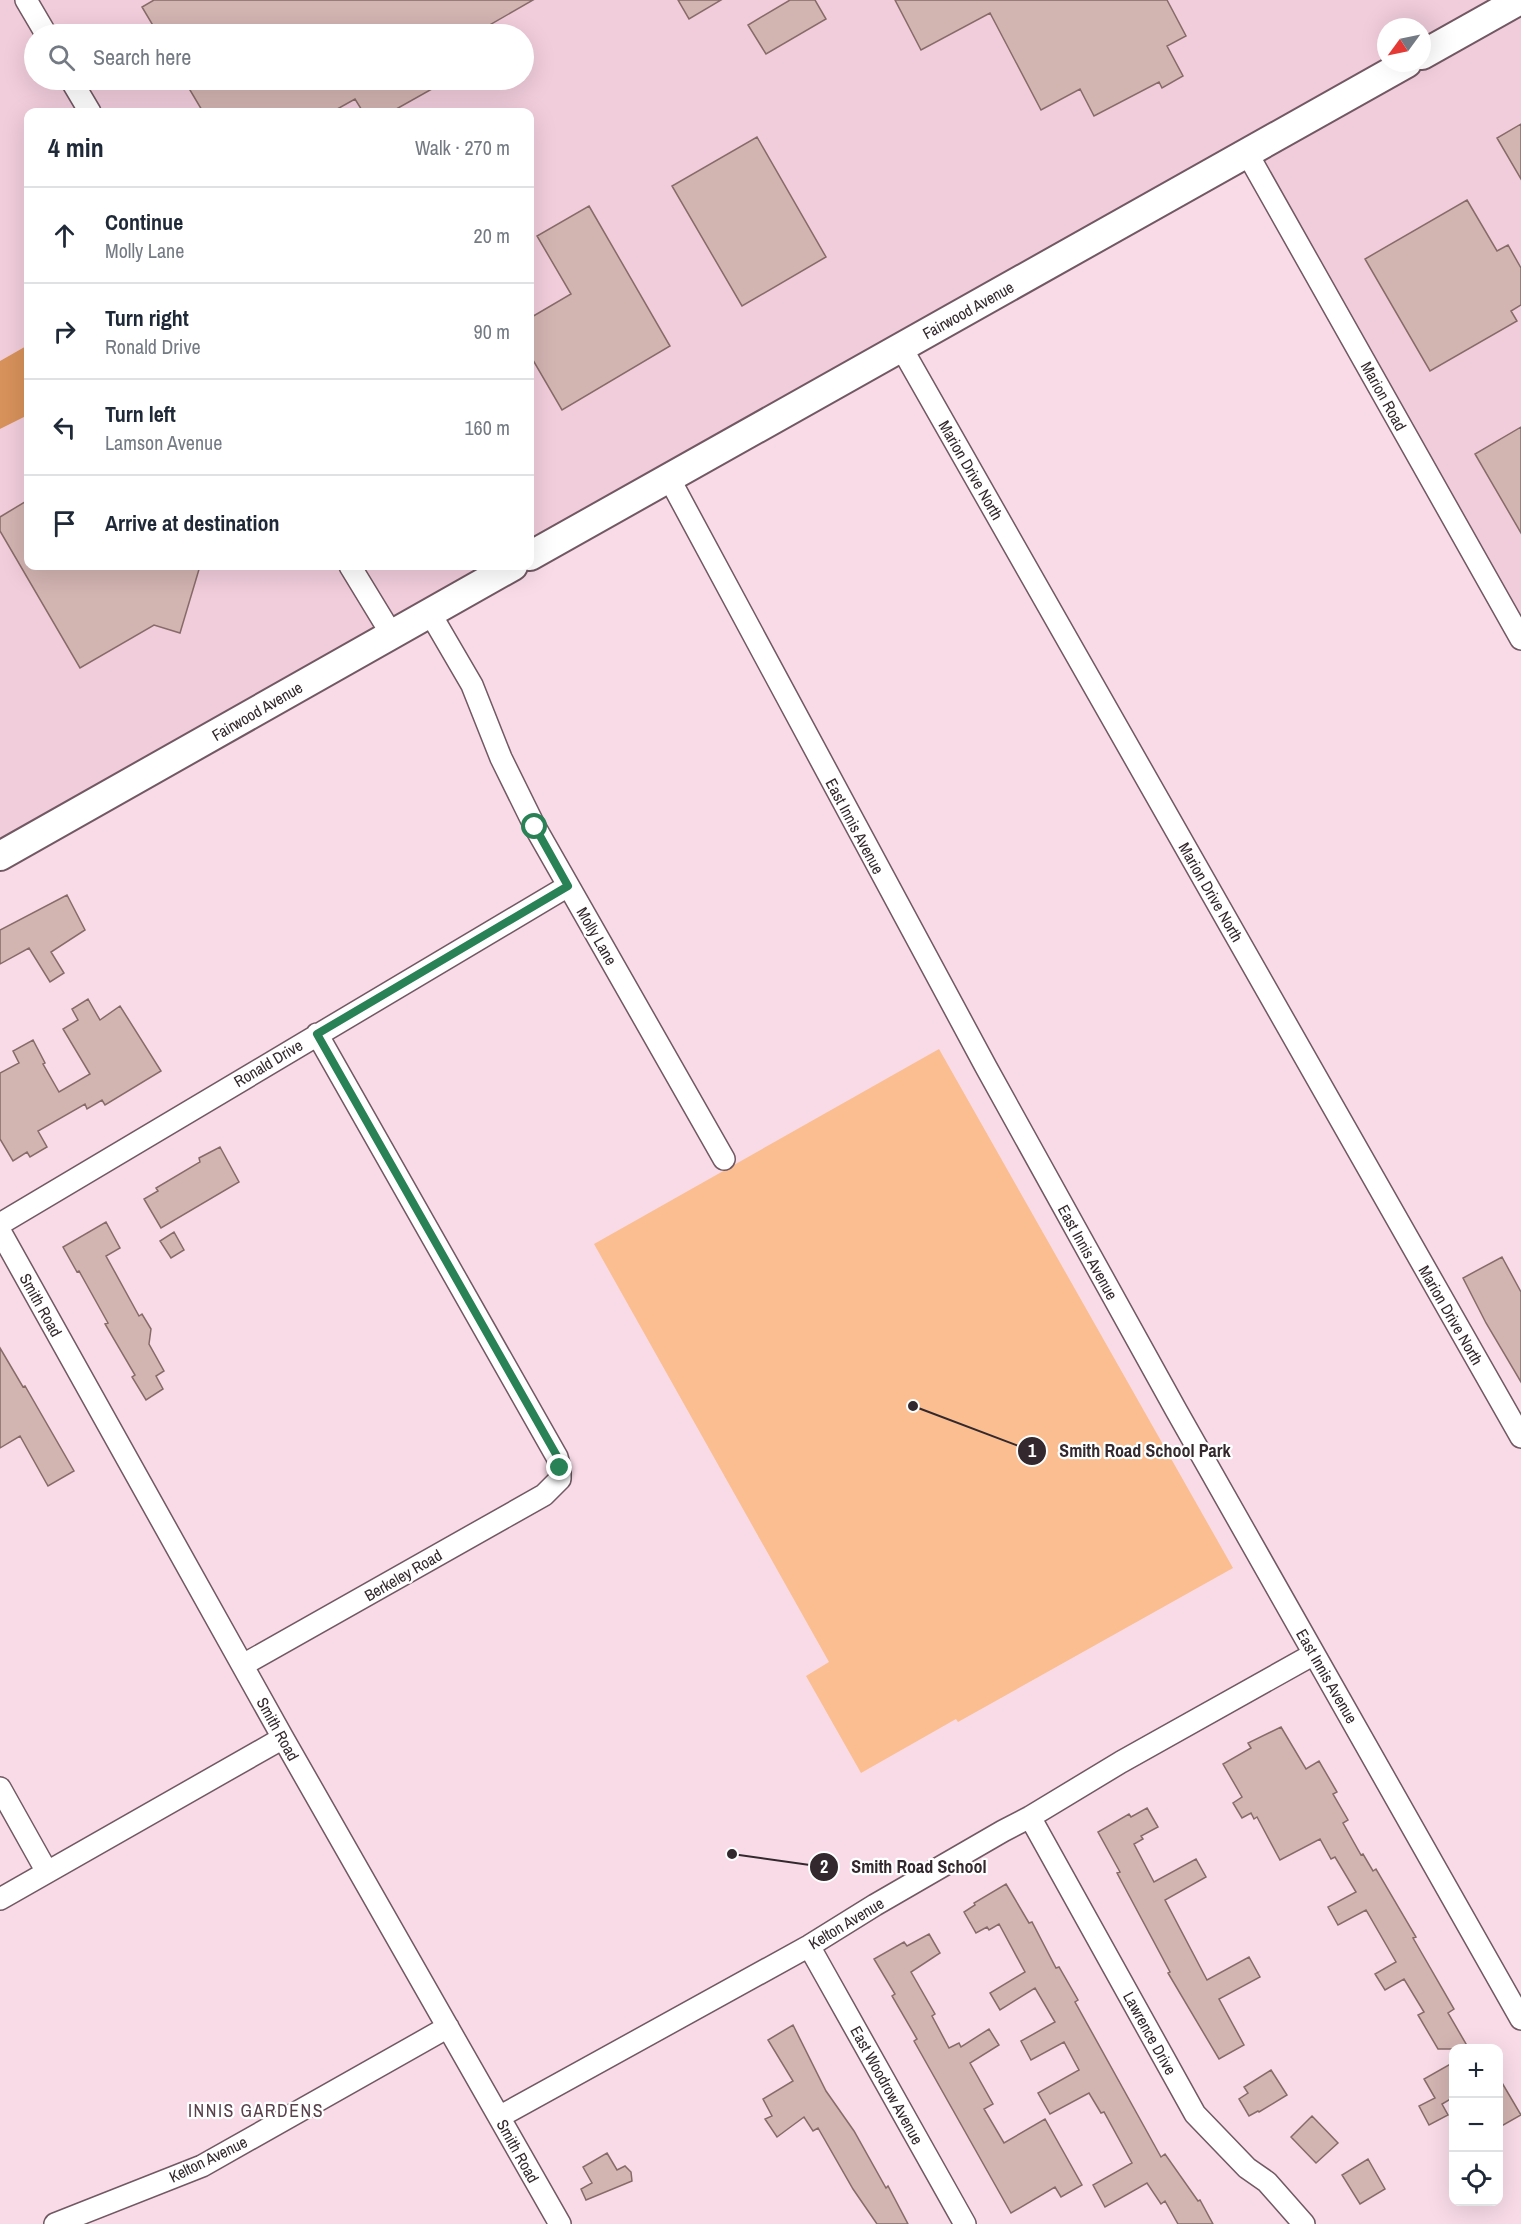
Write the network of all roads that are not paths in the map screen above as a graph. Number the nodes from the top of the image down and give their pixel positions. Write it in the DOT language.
graph roads {
  1 [pos="26,0"];
  2 [pos="1520,0"];
  3 [pos="40,24"];
  4 [pos="1431,50"];
  5 [pos="1391,72"];
  6 [pos="77,90"];
  7 [pos="88,108"];
  8 [pos="1247,153"];
  9 [pos="902,347"];
  10 [pos="669,478"];
  11 [pos="534,554"];
  12 [pos="352,570"];
  13 [pos="506,570"];
  14 [pos="430,613"];
  15 [pos="392,634"];
  16 [pos="1521,639"];
  17 [pos="0,856"];
  18 [pos="568,886"];
  19 [pos="317,1034"];
  20 [pos="724,1159"];
  21 [pos="0,1224"];
  22 [pos="0,1232"];
  23 [pos="1521,1437"];
  24 [pos="1314,1654"];
  25 [pos="243,1665"];
  26 [pos="283,1738"];
  27 [pos="0,1788"];
  28 [pos="1030,1817"];
  29 [pos="47,1872"];
  30 [pos="0,1899"];
  31 [pos="808,1946"];
  32 [pos="1521,2019"];
  33 [pos="448,2027"];
  34 [pos="499,2117"];
  35 [pos="56,2224"];
  36 [pos="560,2224"];
  37 [pos="966,2224"];
  38 [pos="1304,2224"];
  1 -- 3 [label="street"];
  2 -- 4 [label="street"];
  5 -- 8 [label="street, Fairwood Avenue"];
  6 -- 7 [label="street"];
  8 -- 9 [label="street, Fairwood Avenue"];
  8 -- 16 [label="street, Marion Road"];
  9 -- 10 [label="street, Fairwood Avenue"];
  9 -- 23 [label="street, Marion Drive North"];
  10 -- 11 [label="street, Fairwood Avenue"];
  10 -- 24 [label="street, East Innis Avenue"];
  12 -- 15 [label="street"];
  13 -- 14 [label="street, Fairwood Avenue"];
  14 -- 15 [label="street, Fairwood Avenue"];
  14 -- 18 [label="street, Molly Lane"];
  15 -- 17 [label="street, Fairwood Avenue"];
  18 -- 19 [label="street, Ronald Drive"];
  18 -- 20 [label="street, Molly Lane"];
  19 -- 21 [label="street, Ronald Drive"];
  19 -- 25 [label="street, Berkeley Road"];
  22 -- 25 [label="street, Smith Road"];
  24 -- 28 [label="street, Kelton Avenue"];
  24 -- 32 [label="street, East Innis Avenue"];
  25 -- 26 [label="street, Smith Road"];
  26 -- 29 [label="street"];
  26 -- 33 [label="street, Smith Road"];
  27 -- 29 [label="street"];
  28 -- 31 [label="street, Kelton Avenue"];
  28 -- 38 [label="street, Lawrence Drive"];
  29 -- 30 [label="street"];
  31 -- 34 [label="street, Kelton Avenue"];
  31 -- 37 [label="street, East Woodrow Avenue"];
  33 -- 34 [label="street, Smith Road"];
  33 -- 35 [label="street, Kelton Avenue"];
  34 -- 36 [label="street, Smith Road"];
}
